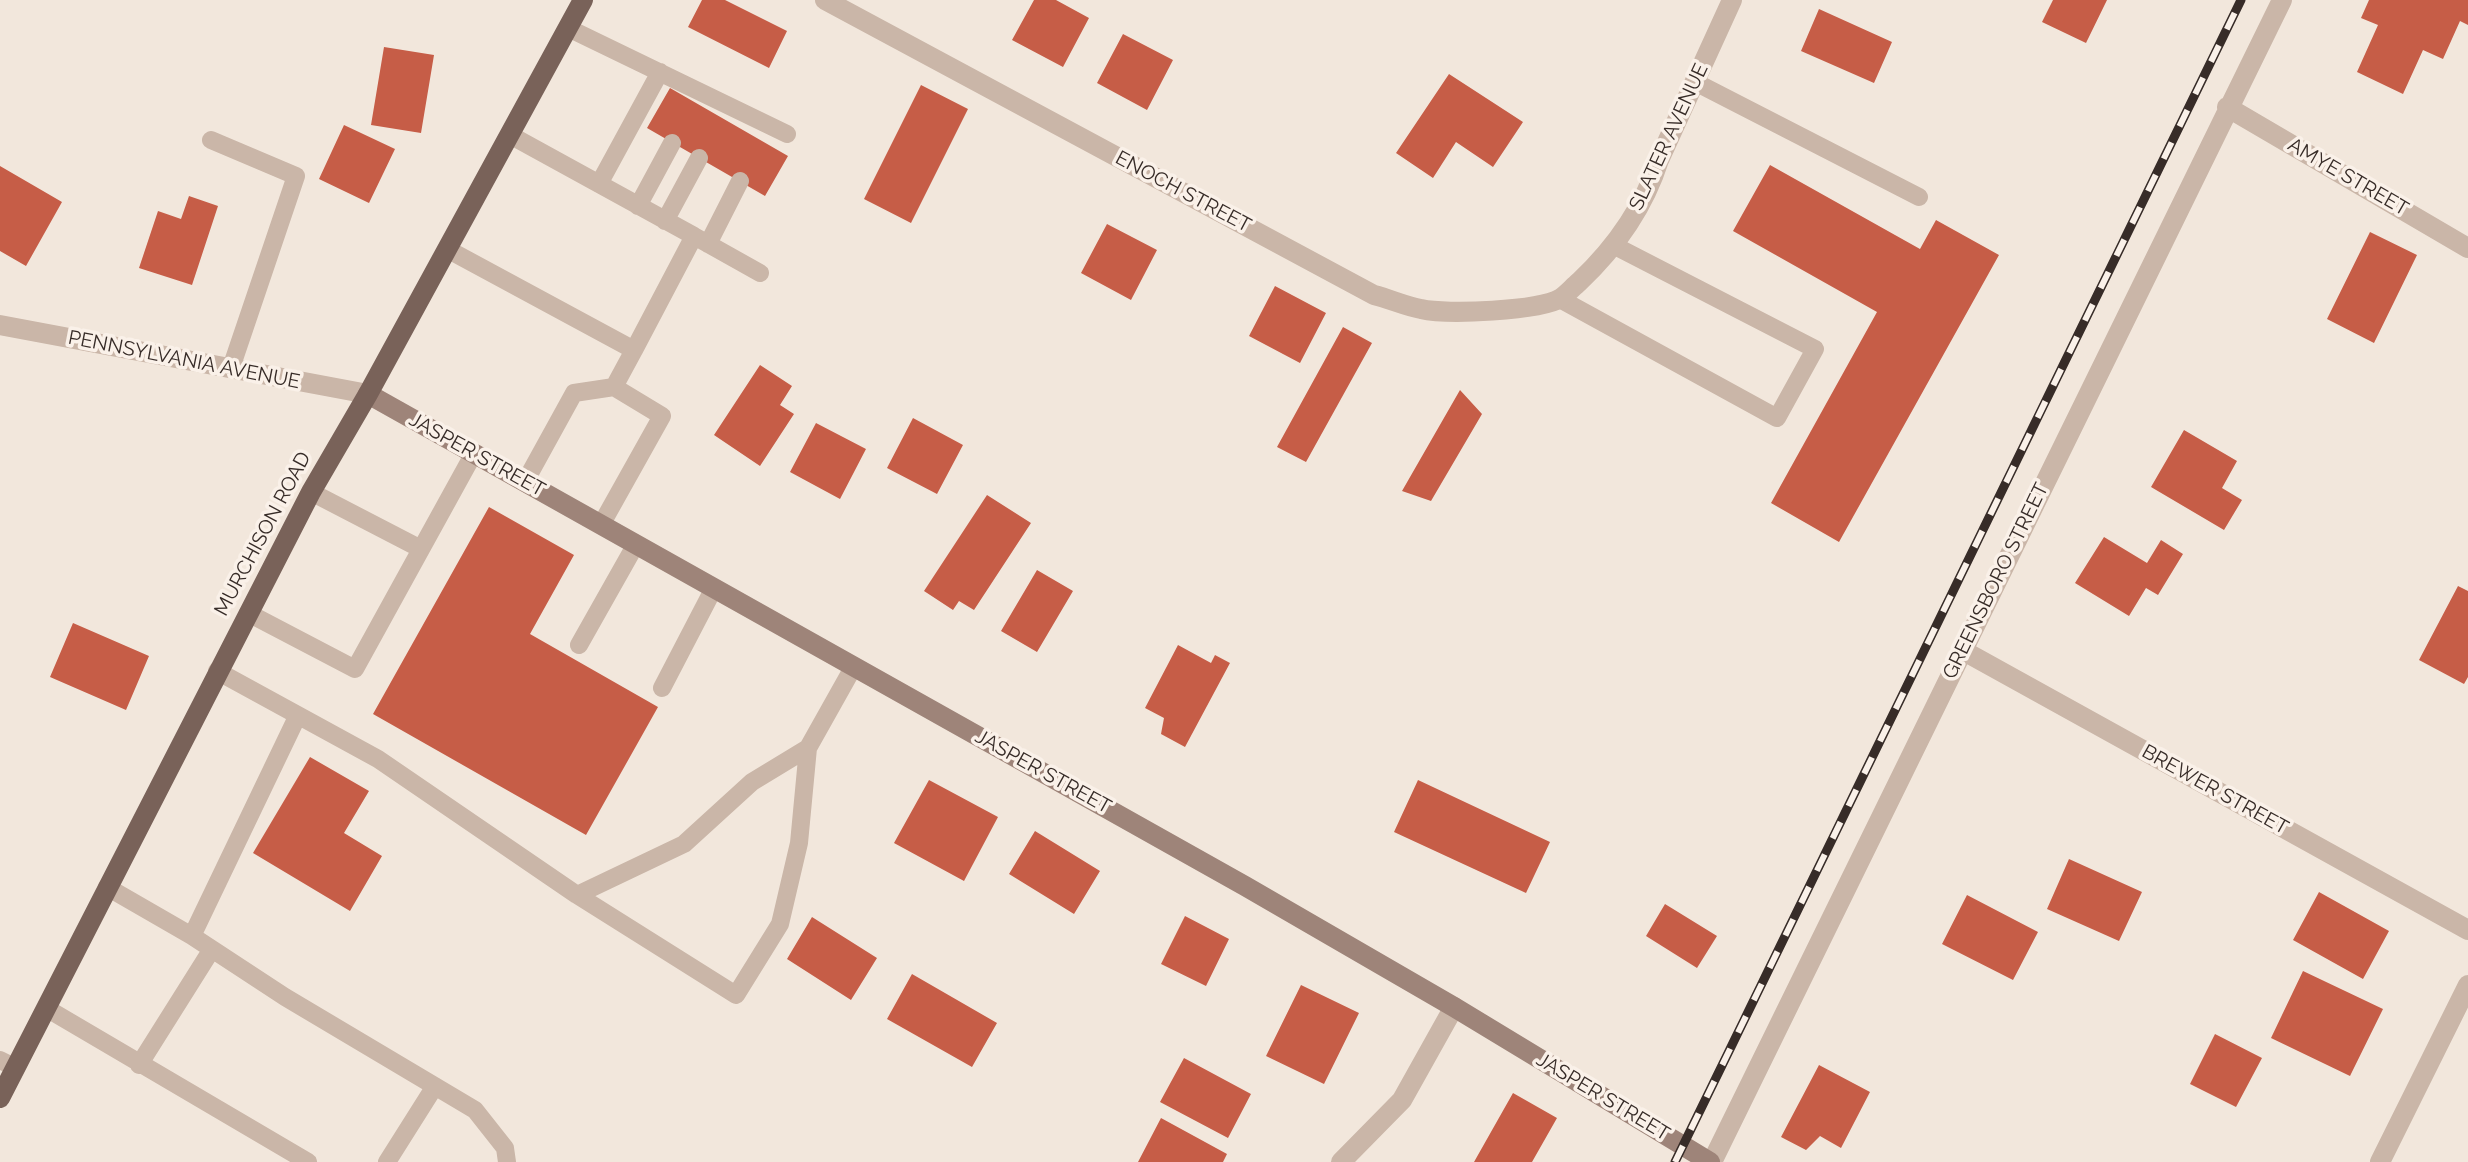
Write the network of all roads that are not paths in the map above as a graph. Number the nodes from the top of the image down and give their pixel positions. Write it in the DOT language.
graph roads {
  1 [pos="583,0"];
  2 [pos="825,0"];
  3 [pos="1732,0"];
  4 [pos="2282,0"];
  5 [pos="568,28"];
  6 [pos="660,72"];
  7 [pos="1695,82"];
  8 [pos="2227,107"];
  9 [pos="787,134"];
  10 [pos="510,135"];
  11 [pos="211,140"];
  12 [pos="672,143"];
  13 [pos="699,158"];
  14 [pos="740,181"];
  15 [pos="599,184"];
  16 [pos="1919,197"];
  17 [pos="638,206"];
  18 [pos="665,221"];
  19 [pos="701,240"];
  20 [pos="1613,245"];
  21 [pos="2468,248"];
  22 [pos="447,249"];
  23 [pos="760,273"];
  24 [pos="1560,299"];
  25 [pos="0,325"];
  26 [pos="634,350"];
  27 [pos="231,368"];
  28 [pos="614,387"];
  29 [pos="368,394"];
  30 [pos="474,453"];
  31 [pos="525,482"];
  32 [pos="311,492"];
  33 [pos="601,525"];
  34 [pos="636,544"];
  35 [pos="421,549"];
  36 [pos="714,588"];
  37 [pos="248,613"];
  38 [pos="579,645"];
  39 [pos="1962,650"];
  40 [pos="854,666"];
  41 [pos="217,671"];
  42 [pos="662,688"];
  43 [pos="298,715"];
  44 [pos="808,748"];
  45 [pos="107,887"];
  46 [pos="577,895"];
  47 [pos="2468,930"];
  48 [pos="192,936"];
  49 [pos="212,949"];
  50 [pos="2468,985"];
  51 [pos="1454,1007"];
  52 [pos="46,1008"];
  53 [pos="8,1064"];
  54 [pos="139,1065"];
  55 [pos="435,1086"];
  56 [pos="0,1098"];
  57 [pos="308,1162"];
  58 [pos="387,1162"];
  59 [pos="507,1162"];
  60 [pos="1341,1162"];
  61 [pos="1711,1162"];
  62 [pos="2380,1162"];
  1 -- 5 [label="main road, MURCHISON ROAD"];
  2 -- 24 [label="street, ENOCH STREET"];
  3 -- 7 [label="street, SLATER AVENUE"];
  4 -- 8 [label="street, GREENSBORO STREET"];
  5 -- 6 [label="lane"];
  5 -- 10 [label="main road, MURCHISON ROAD"];
  6 -- 9 [label="lane"];
  6 -- 15 [label="lane"];
  7 -- 16 [label="lane"];
  7 -- 20 [label="street, SLATER AVENUE"];
  8 -- 21 [label="street, AMYE STREET"];
  8 -- 39 [label="street, GREENSBORO STREET"];
  10 -- 15 [label="lane"];
  10 -- 22 [label="main road, MURCHISON ROAD"];
  11 -- 27 [label="lane"];
  12 -- 17 [label="lane"];
  13 -- 18 [label="lane"];
  14 -- 19 [label="lane"];
  15 -- 17 [label="lane"];
  17 -- 18 [label="lane"];
  18 -- 19 [label="lane"];
  19 -- 23 [label="lane"];
  19 -- 26 [label="lane"];
  20 -- 24 [label="street, SLATER AVENUE"];
  20 -- 24 [label="lane"];
  22 -- 26 [label="lane"];
  22 -- 29 [label="main road, MURCHISON ROAD"];
  25 -- 27 [label="street, PENNSYLVANIA AVENUE"];
  26 -- 28 [label="lane"];
  27 -- 29 [label="street, PENNSYLVANIA AVENUE"];
  28 -- 31 [label="lane"];
  28 -- 33 [label="lane"];
  29 -- 30 [label="street, JASPER STREET"];
  29 -- 32 [label="main road, MURCHISON ROAD"];
  30 -- 31 [label="street, JASPER STREET"];
  30 -- 35 [label="lane"];
  31 -- 33 [label="street, JASPER STREET"];
  32 -- 35 [label="lane"];
  32 -- 37 [label="main road, MURCHISON ROAD"];
  33 -- 34 [label="street, JASPER STREET"];
  34 -- 36 [label="street, JASPER STREET"];
  34 -- 38 [label="lane"];
  35 -- 37 [label="lane"];
  36 -- 40 [label="street, JASPER STREET"];
  36 -- 42 [label="lane"];
  37 -- 41 [label="main road, MURCHISON ROAD"];
  39 -- 47 [label="street, BREWER STREET"];
  39 -- 61 [label="street, GREENSBORO STREET"];
  40 -- 44 [label="lane"];
  40 -- 51 [label="street, JASPER STREET"];
  41 -- 43 [label="lane"];
  41 -- 45 [label="main road, MURCHISON ROAD"];
  43 -- 46 [label="lane"];
  43 -- 48 [label="lane"];
  44 -- 46 [label="lane"];
  44 -- 46 [label="lane"];
  45 -- 48 [label="lane"];
  45 -- 52 [label="main road, MURCHISON ROAD"];
  48 -- 49 [label="lane"];
  49 -- 54 [label="lane"];
  49 -- 55 [label="lane"];
  50 -- 62 [label="street"];
  51 -- 60 [label="street"];
  51 -- 61 [label="street, JASPER STREET"];
  52 -- 53 [label="main road, MURCHISON ROAD"];
  52 -- 54 [label="lane"];
  53 -- 56 [label="main road, MURCHISON ROAD"];
  54 -- 57 [label="lane"];
  55 -- 58 [label="lane"];
  55 -- 59 [label="lane"];
}
